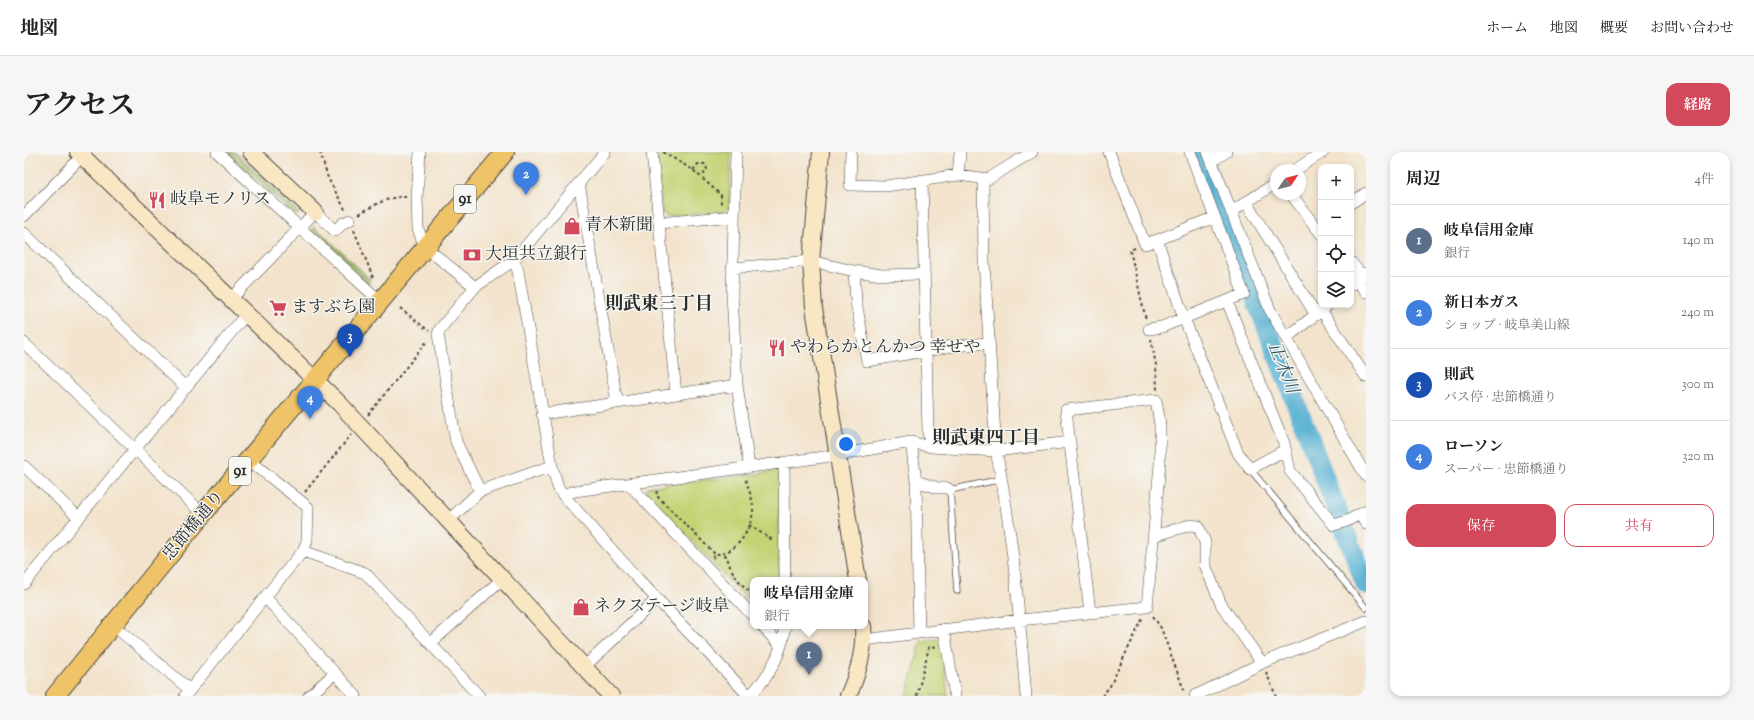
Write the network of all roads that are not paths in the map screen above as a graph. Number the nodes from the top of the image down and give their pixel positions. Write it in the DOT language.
graph roads {
  1 [pos="217,152"];
  2 [pos="251,152"];
  3 [pos="420,152"];
  4 [pos="505,152"];
  5 [pos="605,152"];
  6 [pos="736,152"];
  7 [pos="821,152"];
  8 [pos="851,152"];
  9 [pos="960,152"];
  10 [pos="1032,152"];
  11 [pos="1109,152"];
  12 [pos="1190,152"];
  13 [pos="1226,152"];
  14 [pos="1302,152"];
  15 [pos="1323,152"];
  16 [pos="82,153"];
  17 [pos="652,153"];
  18 [pos="1210,156"];
  19 [pos="1308,162"];
  20 [pos="1305,164"];
  21 [pos="958,175"];
  22 [pos="922,180"];
  23 [pos="983,180"];
  24 [pos="580,183"];
  25 [pos="1270,187"];
  26 [pos="1366,193"];
  27 [pos="1296,200"];
  28 [pos="1305,200"];
  29 [pos="1354,201"];
  30 [pos="1246,202"];
  31 [pos="315,212"];
  32 [pos="1231,212"];
  33 [pos="24,216"];
  34 [pos="734,216"];
  35 [pos="1215,217"];
  36 [pos="1318,218"];
  37 [pos="350,220"];
  38 [pos="659,223"];
  39 [pos="300,228"];
  40 [pos="1318,230"];
  41 [pos="24,233"];
  42 [pos="1157,240"];
  43 [pos="425,247"];
  44 [pos="514,260"];
  45 [pos="811,261"];
  46 [pos="732,268"];
  47 [pos="854,272"];
  48 [pos="924,274"];
  49 [pos="1357,277"];
  50 [pos="1258,285"];
  51 [pos="475,287"];
  52 [pos="1245,290"];
  53 [pos="1366,292"];
  54 [pos="232,298"];
  55 [pos="1227,301"];
  56 [pos="381,302"];
  57 [pos="1321,310"];
  58 [pos="247,313"];
  59 [pos="1184,318"];
  60 [pos="1149,329"];
  61 [pos="1286,338"];
  62 [pos="24,343"];
  63 [pos="988,343"];
  64 [pos="927,352"];
  65 [pos="1366,377"];
  66 [pos="316,380"];
  67 [pos="737,385"];
  68 [pos="185,387"];
  69 [pos="676,394"];
  70 [pos="617,402"];
  71 [pos="542,414"];
  72 [pos="911,442"];
  73 [pos="1070,442"];
  74 [pos="931,447"];
  75 [pos="135,449"];
  76 [pos="1285,450"];
  77 [pos="996,451"];
  78 [pos="838,455"];
  79 [pos="249,460"];
  80 [pos="784,462"];
  81 [pos="24,466"];
  82 [pos="552,466"];
  83 [pos="745,467"];
  84 [pos="1250,469"];
  85 [pos="1365,470"];
  86 [pos="1002,479"];
  87 [pos="916,481"];
  88 [pos="629,484"];
  89 [pos="950,490"];
  90 [pos="480,491"];
  91 [pos="563,495"];
  92 [pos="203,514"];
  93 [pos="1364,516"];
  94 [pos="78,518"];
  95 [pos="448,521"];
  96 [pos="1154,536"];
  97 [pos="303,551"];
  98 [pos="785,577"];
  99 [pos="858,577"];
  100 [pos="502,579"];
  101 [pos="24,584"];
  102 [pos="957,591"];
  103 [pos="265,597"];
  104 [pos="657,599"];
  105 [pos="1366,608"];
  106 [pos="1090,612"];
  107 [pos="750,613"];
  108 [pos="1020,620"];
  109 [pos="1366,621"];
  110 [pos="113,625"];
  111 [pos="765,629"];
  112 [pos="784,629"];
  113 [pos="944,629"];
  114 [pos="919,632"];
  115 [pos="863,633"];
  116 [pos="431,643"];
  117 [pos="780,645"];
  118 [pos="1262,663"];
  119 [pos="584,667"];
  120 [pos="335,673"];
  121 [pos="188,693"];
  122 [pos="55,696"];
  123 [pos="309,696"];
  124 [pos="356,696"];
  125 [pos="479,696"];
  126 [pos="611,696"];
  127 [pos="749,696"];
  128 [pos="848,696"];
  129 [pos="955,696"];
  130 [pos="1026,696"];
  131 [pos="1195,696"];
  1 -- 39 [label="street"];
  2 -- 31 [label="street"];
  3 -- 43 [label="street"];
  4 -- 43 [label="main road, 91"];
  5 -- 24 [label="street"];
  6 -- 34 [label="street"];
  7 -- 45 [label="street"];
  8 -- 22 [label="street"];
  9 -- 21 [label="street"];
  10 -- 23 [label="street"];
  11 -- 42 [label="street"];
  12 -- 35 [label="street"];
  13 -- 18 [label="street"];
  14 -- 19 [label="street"];
  15 -- 19 [label="street"];
  16 -- 33 [label="street"];
  16 -- 54 [label="street"];
  17 -- 38 [label="street"];
  18 -- 32 [label="street"];
  19 -- 20 [label="street"];
  21 -- 22 [label="street"];
  21 -- 23 [label="street"];
  22 -- 48 [label="street"];
  23 -- 63 [label="street"];
  24 -- 44 [label="street"];
  24 -- 70 [label="street"];
  25 -- 30 [label="street"];
  26 -- 29 [label="street"];
  27 -- 40 [label="street"];
  28 -- 36 [label="street"];
  30 -- 32 [label="street"];
  30 -- 57 [label="street"];
  31 -- 37 [label="street"];
  31 -- 39 [label="street"];
  32 -- 50 [label="street"];
  34 -- 38 [label="street"];
  34 -- 46 [label="street"];
  35 -- 42 [label="street"];
  35 -- 52 [label="street"];
  38 -- 69 [label="street"];
  39 -- 54 [label="street"];
  39 -- 56 [label="street"];
  41 -- 68 [label="street"];
  42 -- 59 [label="street"];
  43 -- 51 [label="street"];
  43 -- 56 [label="main road, 忠節橋通り / 91"];
  44 -- 51 [label="street"];
  44 -- 71 [label="street"];
  45 -- 46 [label="street"];
  45 -- 47 [label="street"];
  45 -- 78 [label="street"];
  46 -- 67 [label="street"];
  47 -- 48 [label="street"];
  47 -- 64 [label="street"];
  48 -- 64 [label="street"];
  49 -- 53 [label="street"];
  50 -- 52 [label="street"];
  50 -- 61 [label="street"];
  51 -- 90 [label="street"];
  52 -- 55 [label="street"];
  54 -- 58 [label="street"];
  55 -- 59 [label="street"];
  55 -- 76 [label="street"];
  56 -- 66 [label="main road, 忠節橋通り / 91"];
  57 -- 61 [label="street"];
  57 -- 65 [label="street"];
  58 -- 66 [label="street"];
  58 -- 68 [label="street"];
  59 -- 60 [label="street"];
  59 -- 84 [label="street"];
  61 -- 85 [label="street"];
  62 -- 75 [label="street"];
  63 -- 64 [label="street"];
  63 -- 77 [label="street"];
  64 -- 74 [label="street"];
  66 -- 79 [label="main road, 忠節橋通り / 91"];
  66 -- 95 [label="street"];
  67 -- 69 [label="street"];
  67 -- 83 [label="street"];
  68 -- 75 [label="street"];
  69 -- 70 [label="street"];
  70 -- 71 [label="street"];
  71 -- 82 [label="street"];
  72 -- 74 [label="street"];
  72 -- 78 [label="street"];
  72 -- 87 [label="street"];
  73 -- 77 [label="street"];
  73 -- 96 [label="street"];
  73 -- 106 [label="street"];
  74 -- 77 [label="street"];
  75 -- 92 [label="street"];
  75 -- 94 [label="street"];
  76 -- 84 [label="street"];
  76 -- 93 [label="street"];
  77 -- 86 [label="street"];
  78 -- 80 [label="street"];
  78 -- 99 [label="street"];
  79 -- 92 [label="main road, 忠節橋通り / 91"];
  79 -- 97 [label="street"];
  80 -- 83 [label="street"];
  80 -- 98 [label="street"];
  81 -- 94 [label="street"];
  82 -- 90 [label="street"];
  82 -- 91 [label="street"];
  83 -- 88 [label="street"];
  84 -- 105 [label="lane"];
  86 -- 89 [label="lane"];
  86 -- 108 [label="street"];
  87 -- 89 [label="street"];
  87 -- 114 [label="street"];
  88 -- 91 [label="street"];
  88 -- 107 [label="street"];
  89 -- 102 [label="lane"];
  90 -- 95 [label="street"];
  91 -- 104 [label="street"];
  92 -- 110 [label="main road, 忠節橋通り / 91"];
  94 -- 101 [label="street"];
  95 -- 100 [label="street"];
  96 -- 106 [label="street"];
  96 -- 118 [label="street"];
  97 -- 103 [label="street"];
  97 -- 116 [label="street"];
  100 -- 116 [label="street"];
  100 -- 119 [label="street"];
  103 -- 120 [label="street"];
  103 -- 121 [label="street"];
  104 -- 119 [label="street"];
  104 -- 127 [label="street"];
  106 -- 108 [label="street"];
  108 -- 113 [label="street"];
  108 -- 130 [label="street"];
  109 -- 118 [label="street"];
  110 -- 121 [label="street"];
  110 -- 122 [label="main road, 忠節橋通り / 91"];
  111 -- 117 [label="street"];
  112 -- 117 [label="street"];
  113 -- 114 [label="street"];
  113 -- 129 [label="street"];
  114 -- 115 [label="street"];
  115 -- 128 [label="street"];
  116 -- 125 [label="street"];
  117 -- 127 [label="street"];
  118 -- 131 [label="street"];
  119 -- 126 [label="street"];
  120 -- 123 [label="street"];
  120 -- 124 [label="street"];
}
